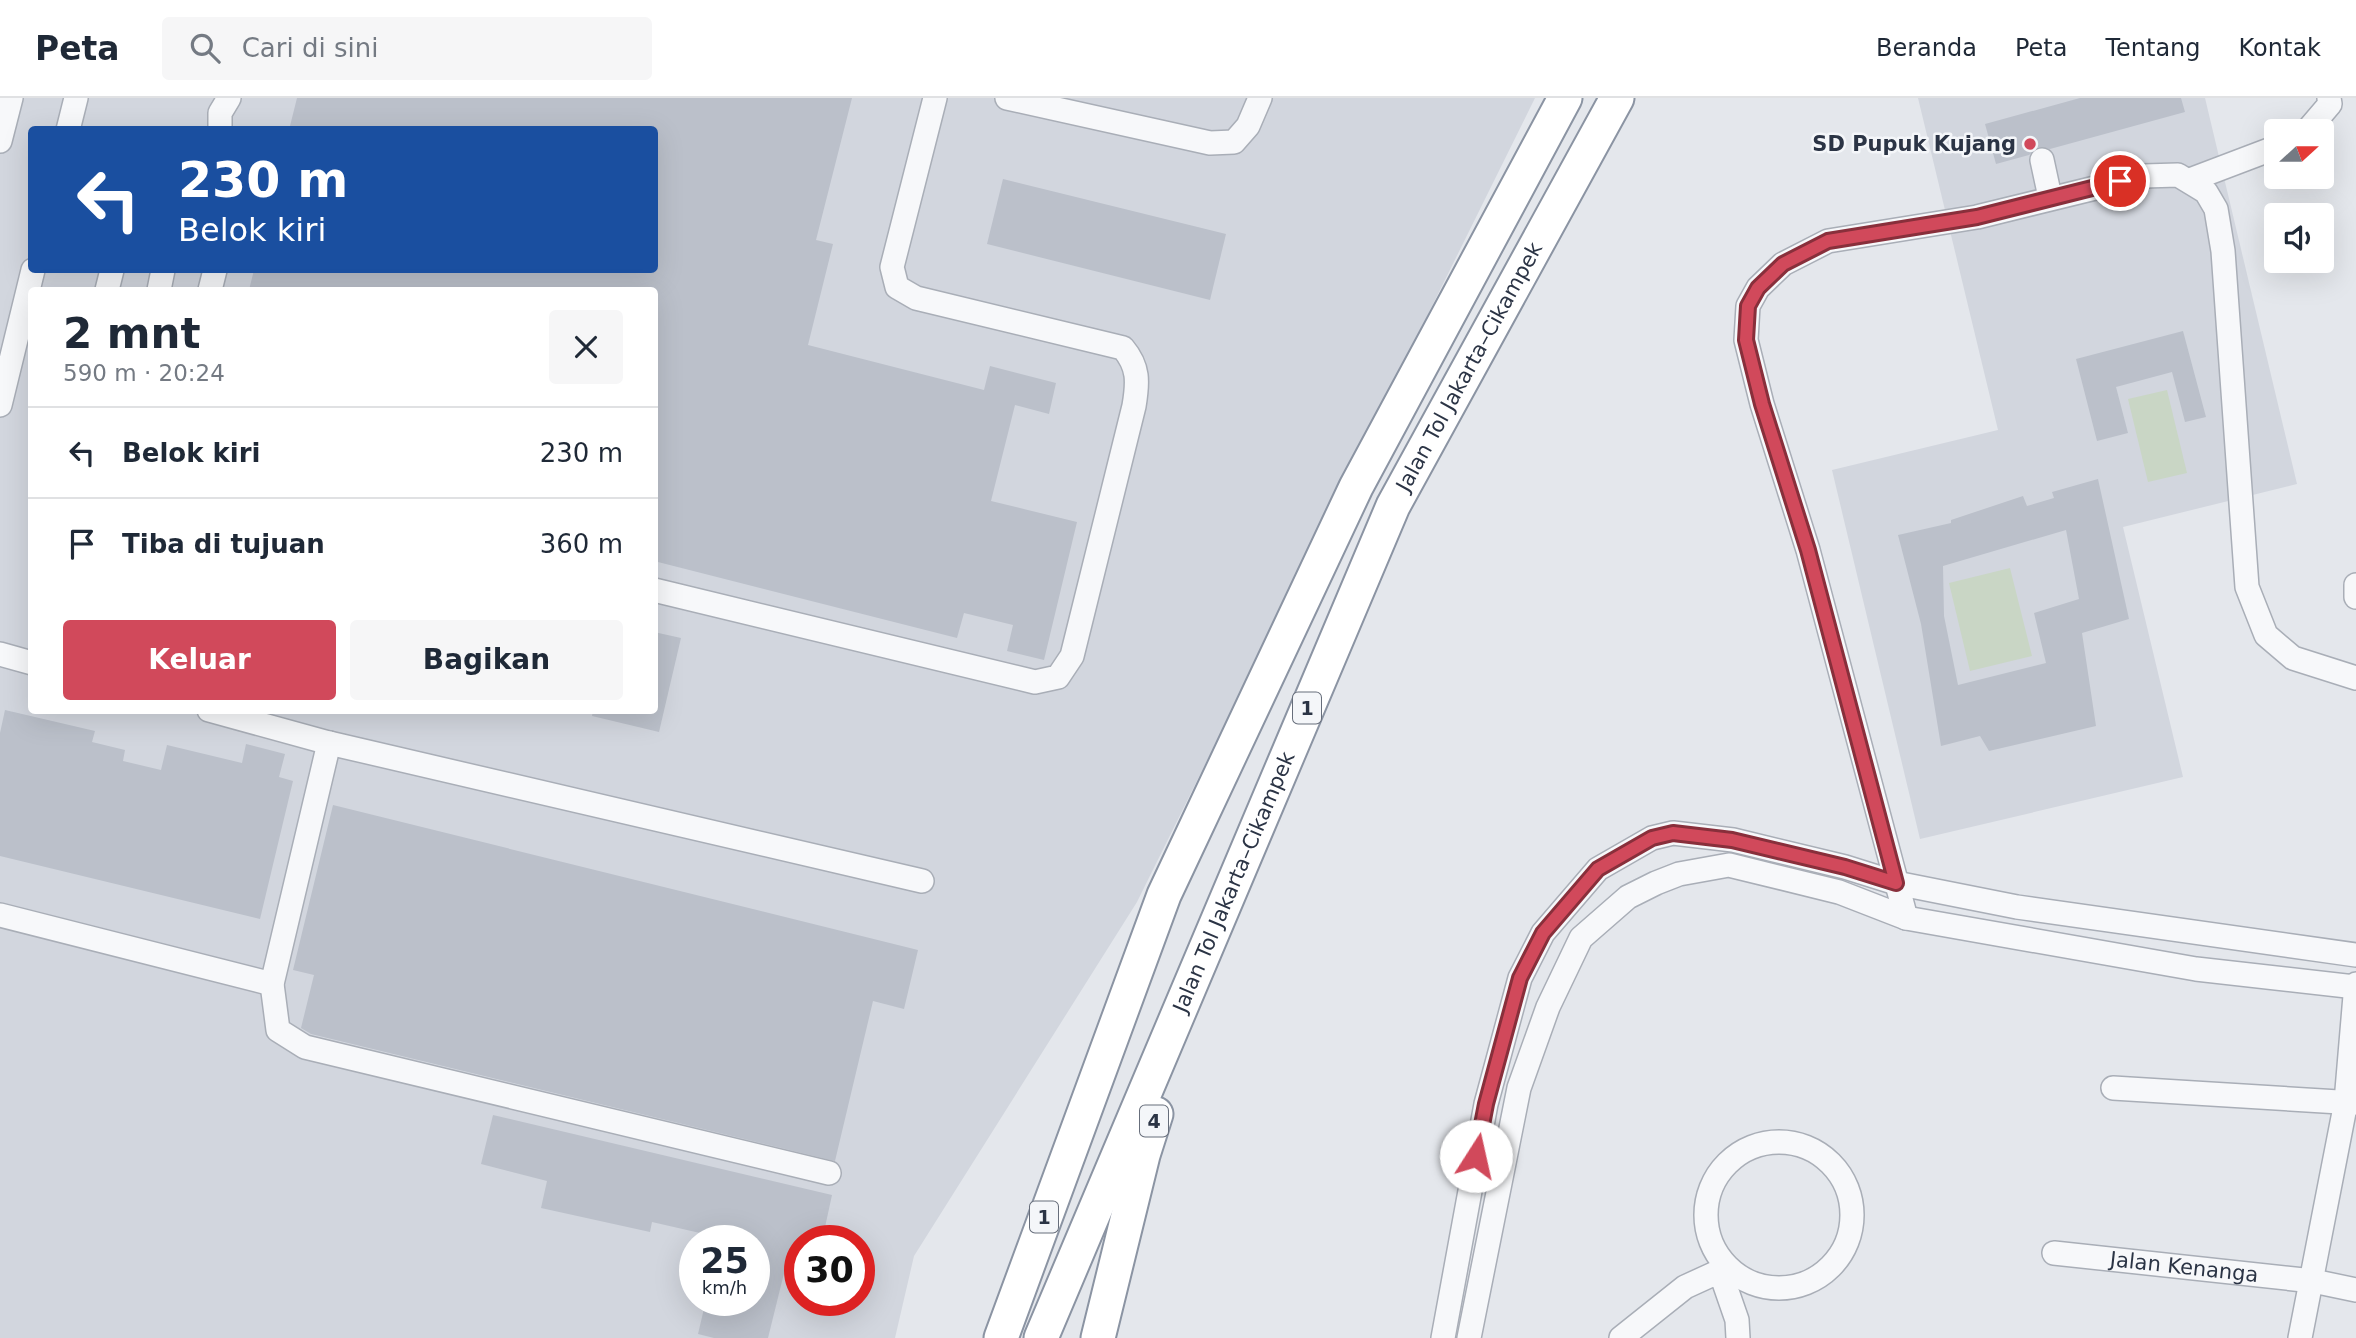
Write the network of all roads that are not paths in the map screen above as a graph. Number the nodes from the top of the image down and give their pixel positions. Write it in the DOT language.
graph roads {
  1 [pos="11,98"];
  2 [pos="76,98"];
  3 [pos="229,98"];
  4 [pos="935,98"];
  5 [pos="1007,98"];
  6 [pos="1260,98"];
  7 [pos="1565,98"];
  8 [pos="1617,98"];
  9 [pos="2329,98"];
  10 [pos="2317,119"];
  11 [pos="69,126"];
  12 [pos="220,126"];
  13 [pos="0,141"];
  14 [pos="2264,152"];
  15 [pos="2042,160"];
  16 [pos="2190,180"];
  17 [pos="2050,197"];
  18 [pos="28,290"];
  19 [pos="0,405"];
  20 [pos="2356,585"];
  21 [pos="658,591"];
  22 [pos="2356,597"];
  23 [pos="0,654"];
  24 [pos="28,662"];
  25 [pos="2356,678"];
  26 [pos="224,714"];
  27 [pos="329,743"];
  28 [pos="922,881"];
  29 [pos="1896,883"];
  30 [pos="1222,908"];
  31 [pos="0,915"];
  32 [pos="1906,918"];
  33 [pos="2356,955"];
  34 [pos="272,984"];
  35 [pos="2356,986"];
  36 [pos="2113,1088"];
  37 [pos="2351,1102"];
  38 [pos="829,1173"];
  39 [pos="2054,1253"];
  40 [pos="1721,1266"];
  41 [pos="2313,1281"];
  42 [pos="2356,1290"];
  43 [pos="1002,1332"];
  44 [pos="1041,1338"];
  45 [pos="1098,1338"];
  46 [pos="1443,1338"];
  47 [pos="1469,1338"];
  48 [pos="1621,1338"];
  49 [pos="1738,1338"];
  50 [pos="2300,1338"];
  1 -- 13 [label="street"];
  2 -- 11 [label="street"];
  3 -- 12 [label="street"];
  4 -- 21 [label="street"];
  5 -- 6 [label="street"];
  7 -- 43 [label="highway, Jalan Tol Jakarta–Cikampek / 1"];
  8 -- 30 [label="highway, Jalan Tol Jakarta–Cikampek / 1"];
  9 -- 10 [label="street"];
  14 -- 16 [label="street"];
  15 -- 17 [label="street"];
  16 -- 17 [label="street"];
  16 -- 25 [label="street"];
  17 -- 29 [label="street"];
  18 -- 19 [label="street"];
  20 -- 22 [label="street"];
  23 -- 24 [label="street"];
  26 -- 27 [label="street"];
  27 -- 28 [label="street"];
  27 -- 34 [label="street"];
  29 -- 32 [label="street"];
  29 -- 33 [label="street"];
  29 -- 46 [label="street"];
  30 -- 44 [label="highway, Jalan Tol Jakarta–Cikampek / 1"];
  30 -- 45 [label="highway, 4"];
  31 -- 34 [label="street"];
  32 -- 35 [label="street"];
  32 -- 47 [label="street"];
  34 -- 38 [label="street"];
  35 -- 37 [label="street"];
  36 -- 37 [label="street"];
  37 -- 41 [label="street"];
  39 -- 41 [label="street, Jalan Kenanga"];
  40 -- 40 [label="street"];
  40 -- 48 [label="street"];
  40 -- 49 [label="street"];
  41 -- 42 [label="street, Jalan Kenanga"];
  41 -- 50 [label="street"];
}
